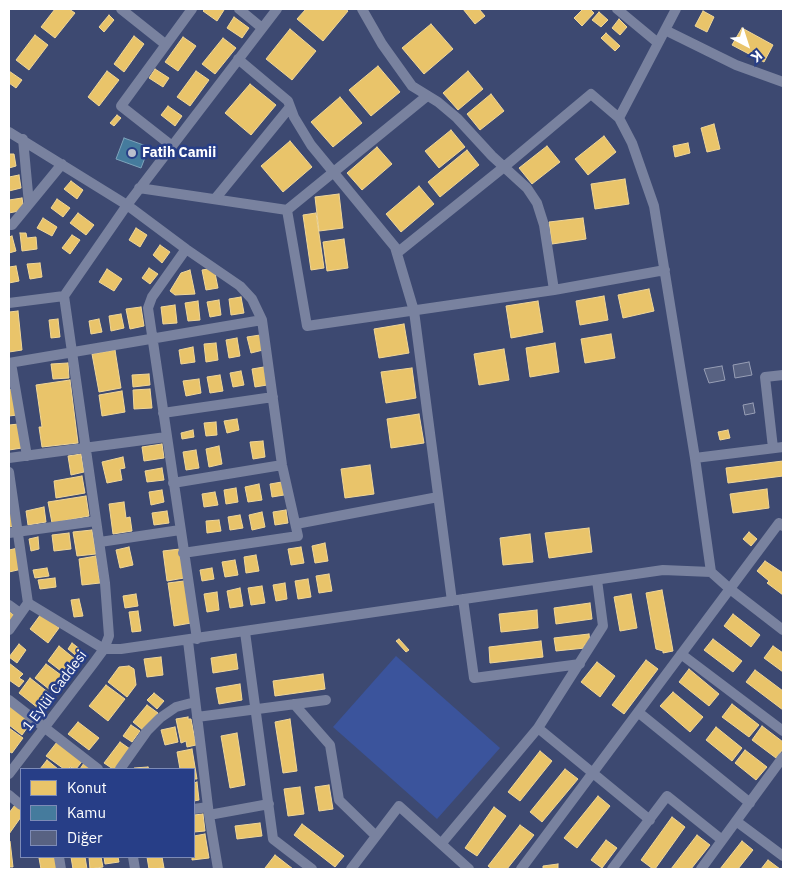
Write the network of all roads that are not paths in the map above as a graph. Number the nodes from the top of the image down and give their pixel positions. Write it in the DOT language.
graph roads {
  1 [pos="121,9"];
  2 [pos="192,9"];
  3 [pos="239,9"];
  4 [pos="277,9"];
  5 [pos="362,9"];
  6 [pos="617,9"];
  7 [pos="676,9"];
  8 [pos="262,28"];
  9 [pos="665,30"];
  10 [pos="658,43"];
  11 [pos="165,44"];
  12 [pos="238,59"];
  13 [pos="783,82"];
  14 [pos="427,96"];
  15 [pos="290,107"];
  16 [pos="619,118"];
  17 [pos="9,132"];
  18 [pos="23,139"];
  19 [pos="172,146"];
  20 [pos="62,164"];
  21 [pos="504,167"];
  22 [pos="334,171"];
  23 [pos="139,188"];
  24 [pos="215,199"];
  25 [pos="29,204"];
  26 [pos="126,205"];
  27 [pos="287,210"];
  28 [pos="9,225"];
  29 [pos="186,249"];
  30 [pos="397,253"];
  31 [pos="665,270"];
  32 [pos="554,290"];
  33 [pos="64,296"];
  34 [pos="9,303"];
  35 [pos="414,310"];
  36 [pos="262,320"];
  37 [pos="152,339"];
  38 [pos="72,352"];
  39 [pos="10,363"];
  40 [pos="783,375"];
  41 [pos="11,379"];
  42 [pos="273,397"];
  43 [pos="163,413"];
  44 [pos="166,437"];
  45 [pos="778,447"];
  46 [pos="86,448"];
  47 [pos="27,456"];
  48 [pos="9,458"];
  49 [pos="695,458"];
  50 [pos="282,465"];
  51 [pos="9,472"];
  52 [pos="173,483"];
  53 [pos="438,497"];
  54 [pos="96,521"];
  55 [pos="296,524"];
  56 [pos="783,526"];
  57 [pos="180,530"];
  58 [pos="13,533"];
  59 [pos="100,542"];
  60 [pos="183,553"];
  61 [pos="711,572"];
  62 [pos="597,580"];
  63 [pos="730,589"];
  64 [pos="463,599"];
  65 [pos="452,601"];
  66 [pos="28,603"];
  67 [pos="9,605"];
  68 [pos="20,614"];
  69 [pos="9,630"];
  70 [pos="783,630"];
  71 [pos="246,632"];
  72 [pos="192,640"];
  73 [pos="104,649"];
  74 [pos="681,654"];
  75 [pos="580,664"];
  76 [pos="9,700"];
  77 [pos="326,700"];
  78 [pos="195,702"];
  79 [pos="294,704"];
  80 [pos="256,708"];
  81 [pos="638,712"];
  82 [pos="197,717"];
  83 [pos="45,727"];
  84 [pos="538,728"];
  85 [pos="783,731"];
  86 [pos="783,758"];
  87 [pos="97,768"];
  88 [pos="121,768"];
  89 [pos="10,770"];
  90 [pos="593,773"];
  91 [pos="9,795"];
  92 [pos="750,803"];
  93 [pos="268,804"];
  94 [pos="20,805"];
  95 [pos="195,809"];
  96 [pos="208,811"];
  97 [pos="650,820"];
  98 [pos="736,821"];
  99 [pos="376,836"];
  100 [pos="722,840"];
  101 [pos="442,844"];
  102 [pos="783,856"];
  103 [pos="218,869"];
  104 [pos="312,869"];
  105 [pos="351,869"];
  106 [pos="469,869"];
  107 [pos="521,869"];
  108 [pos="612,869"];
  109 [pos="701,869"];
  1 -- 11 [label="street"];
  2 -- 11 [label="street"];
  3 -- 8 [label="street"];
  4 -- 8 [label="street"];
  5 -- 14 [label="street"];
  6 -- 10 [label="street"];
  7 -- 9 [label="street"];
  8 -- 12 [label="street"];
  9 -- 10 [label="street"];
  9 -- 13 [label="street"];
  10 -- 16 [label="street"];
  11 -- 19 [label="street"];
  12 -- 15 [label="street"];
  12 -- 19 [label="street"];
  14 -- 21 [label="street"];
  14 -- 22 [label="street"];
  15 -- 22 [label="street"];
  15 -- 24 [label="street"];
  16 -- 21 [label="street"];
  16 -- 31 [label="street"];
  17 -- 18 [label="street"];
  18 -- 20 [label="street"];
  18 -- 25 [label="street"];
  19 -- 23 [label="street"];
  20 -- 25 [label="street"];
  20 -- 26 [label="street"];
  21 -- 30 [label="street"];
  21 -- 32 [label="street"];
  22 -- 27 [label="street"];
  22 -- 30 [label="street"];
  23 -- 24 [label="street"];
  23 -- 26 [label="street"];
  24 -- 27 [label="street"];
  25 -- 28 [label="street"];
  26 -- 29 [label="street"];
  26 -- 33 [label="street"];
  27 -- 35 [label="street"];
  29 -- 36 [label="street"];
  29 -- 37 [label="street"];
  30 -- 35 [label="street"];
  31 -- 32 [label="street"];
  31 -- 49 [label="street"];
  32 -- 35 [label="street"];
  33 -- 34 [label="street"];
  33 -- 38 [label="street"];
  35 -- 53 [label="street"];
  36 -- 37 [label="street"];
  36 -- 42 [label="street"];
  37 -- 38 [label="street"];
  37 -- 43 [label="street"];
  38 -- 39 [label="street"];
  38 -- 46 [label="street"];
  39 -- 41 [label="street"];
  40 -- 45 [label="street"];
  41 -- 47 [label="street"];
  42 -- 43 [label="street"];
  42 -- 50 [label="street"];
  43 -- 44 [label="street"];
  44 -- 46 [label="street"];
  44 -- 52 [label="street"];
  45 -- 49 [label="street"];
  46 -- 47 [label="street"];
  46 -- 54 [label="street"];
  47 -- 48 [label="street"];
  49 -- 61 [label="street"];
  50 -- 52 [label="street"];
  50 -- 55 [label="street"];
  51 -- 58 [label="street"];
  52 -- 57 [label="street"];
  53 -- 55 [label="street"];
  53 -- 65 [label="street"];
  54 -- 58 [label="street"];
  54 -- 59 [label="street"];
  55 -- 60 [label="street"];
  56 -- 63 [label="street"];
  57 -- 59 [label="street"];
  57 -- 60 [label="street"];
  58 -- 66 [label="street"];
  59 -- 73 [label="street"];
  60 -- 72 [label="street"];
  61 -- 62 [label="street"];
  61 -- 63 [label="street"];
  62 -- 64 [label="street"];
  62 -- 75 [label="street"];
  63 -- 70 [label="street"];
  63 -- 74 [label="street"];
  64 -- 65 [label="street"];
  64 -- 75 [label="street"];
  65 -- 71 [label="street"];
  66 -- 68 [label="street"];
  66 -- 73 [label="street"];
  67 -- 68 [label="street"];
  68 -- 69 [label="street"];
  71 -- 72 [label="street"];
  71 -- 80 [label="street"];
  72 -- 73 [label="street"];
  72 -- 78 [label="street"];
  73 -- 83 [label="street, 1 Eylül Caddesi"];
  74 -- 81 [label="street"];
  74 -- 85 [label="street"];
  75 -- 84 [label="street"];
  76 -- 83 [label="street"];
  77 -- 79 [label="street"];
  78 -- 82 [label="street"];
  78 -- 88 [label="street"];
  79 -- 80 [label="street"];
  79 -- 99 [label="street"];
  80 -- 82 [label="street"];
  80 -- 93 [label="street"];
  81 -- 90 [label="street"];
  81 -- 92 [label="street"];
  82 -- 96 [label="street"];
  83 -- 87 [label="street"];
  83 -- 89 [label="street, 1 Eylül Caddesi"];
  84 -- 90 [label="street"];
  84 -- 101 [label="street"];
  86 -- 92 [label="street"];
  90 -- 97 [label="street"];
  90 -- 107 [label="street"];
  91 -- 94 [label="street"];
  92 -- 98 [label="street"];
  93 -- 96 [label="street"];
  93 -- 104 [label="street"];
  95 -- 96 [label="street"];
  96 -- 103 [label="street"];
  97 -- 100 [label="street"];
  97 -- 108 [label="street"];
  98 -- 100 [label="street"];
  98 -- 102 [label="street"];
  99 -- 101 [label="street"];
  99 -- 105 [label="street"];
  100 -- 109 [label="street"];
  101 -- 106 [label="street"];
}
